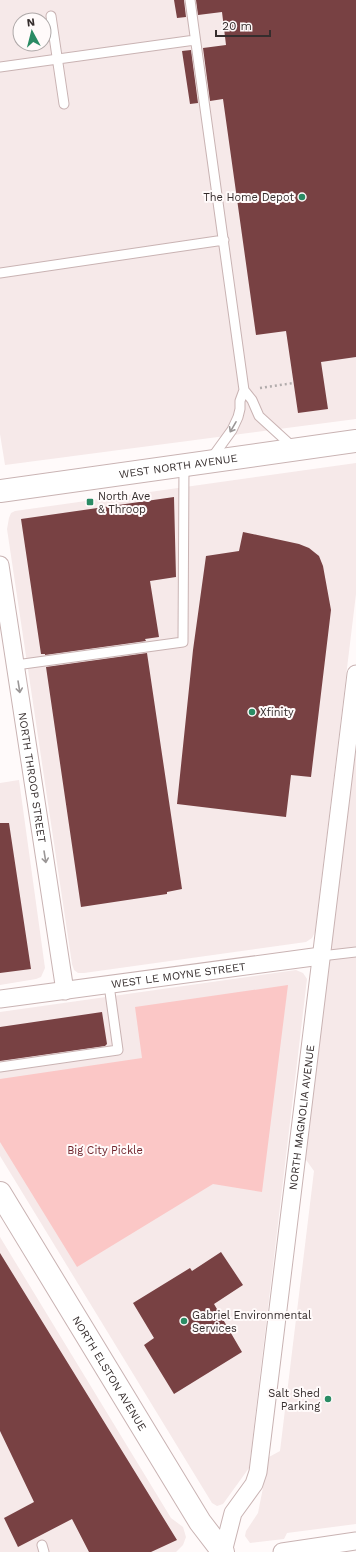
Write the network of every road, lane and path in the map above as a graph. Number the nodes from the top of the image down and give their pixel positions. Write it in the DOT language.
graph roads {
  1 [pos="190,0"];
  2 [pos="52,23"];
  3 [pos="195,40"];
  4 [pos="57,59"];
  5 [pos="0,67"];
  6 [pos="64,104"];
  7 [pos="224,240"];
  8 [pos="0,273"];
  9 [pos="294,383"];
  10 [pos="249,390"];
  11 [pos="356,441"];
  12 [pos="296,449"];
  13 [pos="209,461"];
  14 [pos="184,465"];
  15 [pos="0,491"];
  16 [pos="0,565"];
  17 [pos="5,630"];
  18 [pos="16,665"];
  19 [pos="356,674"];
  20 [pos="356,952"];
  21 [pos="321,956"];
  22 [pos="109,985"];
  23 [pos="64,991"];
  24 [pos="0,999"];
  25 [pos="0,1067"];
  26 [pos="0,1193"];
  27 [pos="356,1541"];
  28 [pos="223,1552"];
  29 [pos="282,1552"];
  1 -- 3 [label="lane"];
  2 -- 4 [label="lane"];
  3 -- 4 [label="lane"];
  3 -- 7 [label="lane"];
  4 -- 5 [label="lane"];
  4 -- 6 [label="lane"];
  7 -- 8 [label="lane"];
  7 -- 10 [label="lane"];
  9 -- 10 [label="path"];
  10 -- 12 [label="lane"];
  10 -- 13 [label="lane, one-way"];
  11 -- 12 [label="main road, WEST NORTH AVENUE"];
  12 -- 13 [label="main road, WEST NORTH AVENUE"];
  13 -- 14 [label="main road, WEST NORTH AVENUE"];
  14 -- 15 [label="main road, WEST NORTH AVENUE"];
  14 -- 18 [label="lane"];
  16 -- 17 [label="street, NORTH THROOP STREET"];
  17 -- 18 [label="street, NORTH THROOP STREET"];
  18 -- 23 [label="street, NORTH THROOP STREET, one-way"];
  19 -- 21 [label="street, NORTH MAGNOLIA AVENUE"];
  20 -- 21 [label="lane, WEST LE MOYNE STREET"];
  21 -- 22 [label="street, WEST LE MOYNE STREET"];
  21 -- 28 [label="street, NORTH MAGNOLIA AVENUE"];
  22 -- 23 [label="street, WEST LE MOYNE STREET"];
  22 -- 25 [label="lane"];
  23 -- 24 [label="street, WEST LE MOYNE STREET"];
  26 -- 28 [label="main road, NORTH ELSTON AVENUE"];
  27 -- 29 [label="street"];
}
